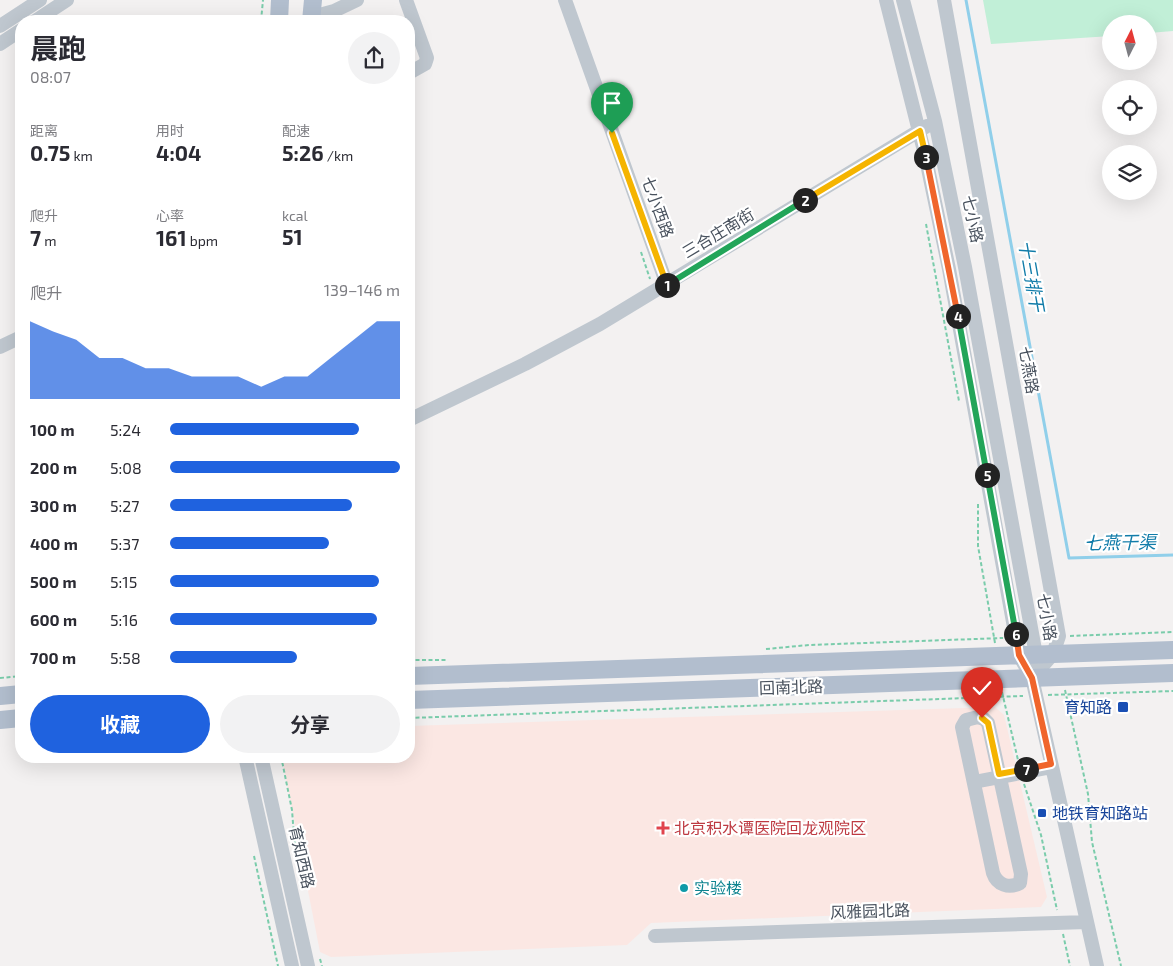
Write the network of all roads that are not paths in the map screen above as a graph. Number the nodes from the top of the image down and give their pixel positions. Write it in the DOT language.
graph roads {
  1 [pos="40,0"];
  2 [pos="67,0"];
  3 [pos="280,0"];
  4 [pos="357,0"];
  5 [pos="406,0"];
  6 [pos="565,0"];
  7 [pos="886,0"];
  8 [pos="904,0"];
  9 [pos="944,0"];
  10 [pos="312,13"];
  11 [pos="17,15"];
  12 [pos="44,15"];
  13 [pos="279,15"];
  14 [pos="411,15"];
  15 [pos="15,16"];
  16 [pos="415,25"];
  17 [pos="0,26"];
  18 [pos="15,34"];
  19 [pos="0,44"];
  20 [pos="415,70"];
  21 [pos="935,122"];
  22 [pos="920,131"];
  23 [pos="667,285"];
  24 [pos="15,340"];
  25 [pos="0,347"];
  26 [pos="415,417"];
  27 [pos="1173,650"];
  28 [pos="1036,655"];
  29 [pos="1173,673"];
  30 [pos="415,676"];
  31 [pos="1032,678"];
  32 [pos="15,695"];
  33 [pos="0,696"];
  34 [pos="415,700"];
  35 [pos="15,719"];
  36 [pos="0,720"];
  37 [pos="246,763"];
  38 [pos="263,763"];
  39 [pos="1052,765"];
  40 [pos="1000,776"];
  41 [pos="973,781"];
  42 [pos="1087,922"];
  43 [pos="655,936"];
  44 [pos="292,966"];
  45 [pos="308,966"];
  46 [pos="1097,966"];
  1 -- 11 [label="street"];
  2 -- 12 [label="street"];
  3 -- 13 [label="main road"];
  4 -- 10 [label="street"];
  5 -- 14 [label="street"];
  6 -- 23 [label="street, 七小西路"];
  7 -- 22 [label="street, 七小路"];
  8 -- 21 [label="street, 七小路"];
  9 -- 28 [label="street, 七燕路"];
  15 -- 17 [label="street"];
  16 -- 20 [label="street"];
  18 -- 19 [label="street"];
  21 -- 22 [label="street, 三合庄南街"];
  21 -- 28 [label="street, 七小路"];
  22 -- 23 [label="street, 三合庄南街"];
  22 -- 28 [label="street, 七小路"];
  23 -- 26 [label="street, 三合庄南街"];
  24 -- 25 [label="street"];
  27 -- 28 [label="main road, 回南北路"];
  28 -- 30 [label="main road, 回南北路"];
  28 -- 31 [label="street, 七燕路"];
  28 -- 31 [label="street, 七小路"];
  29 -- 31 [label="main road, 回南北路"];
  31 -- 34 [label="main road, 回南北路"];
  31 -- 39 [label="street"];
  32 -- 33 [label="main road"];
  35 -- 36 [label="main road"];
  37 -- 44 [label="street, 育知西路"];
  38 -- 45 [label="street, 育知西路"];
  39 -- 40 [label="street"];
  39 -- 42 [label="street"];
  40 -- 41 [label="street"];
  40 -- 41 [label="street"];
  40 -- 41 [label="street"];
  42 -- 43 [label="street, 风雅园北路"];
  42 -- 46 [label="street"];
}
